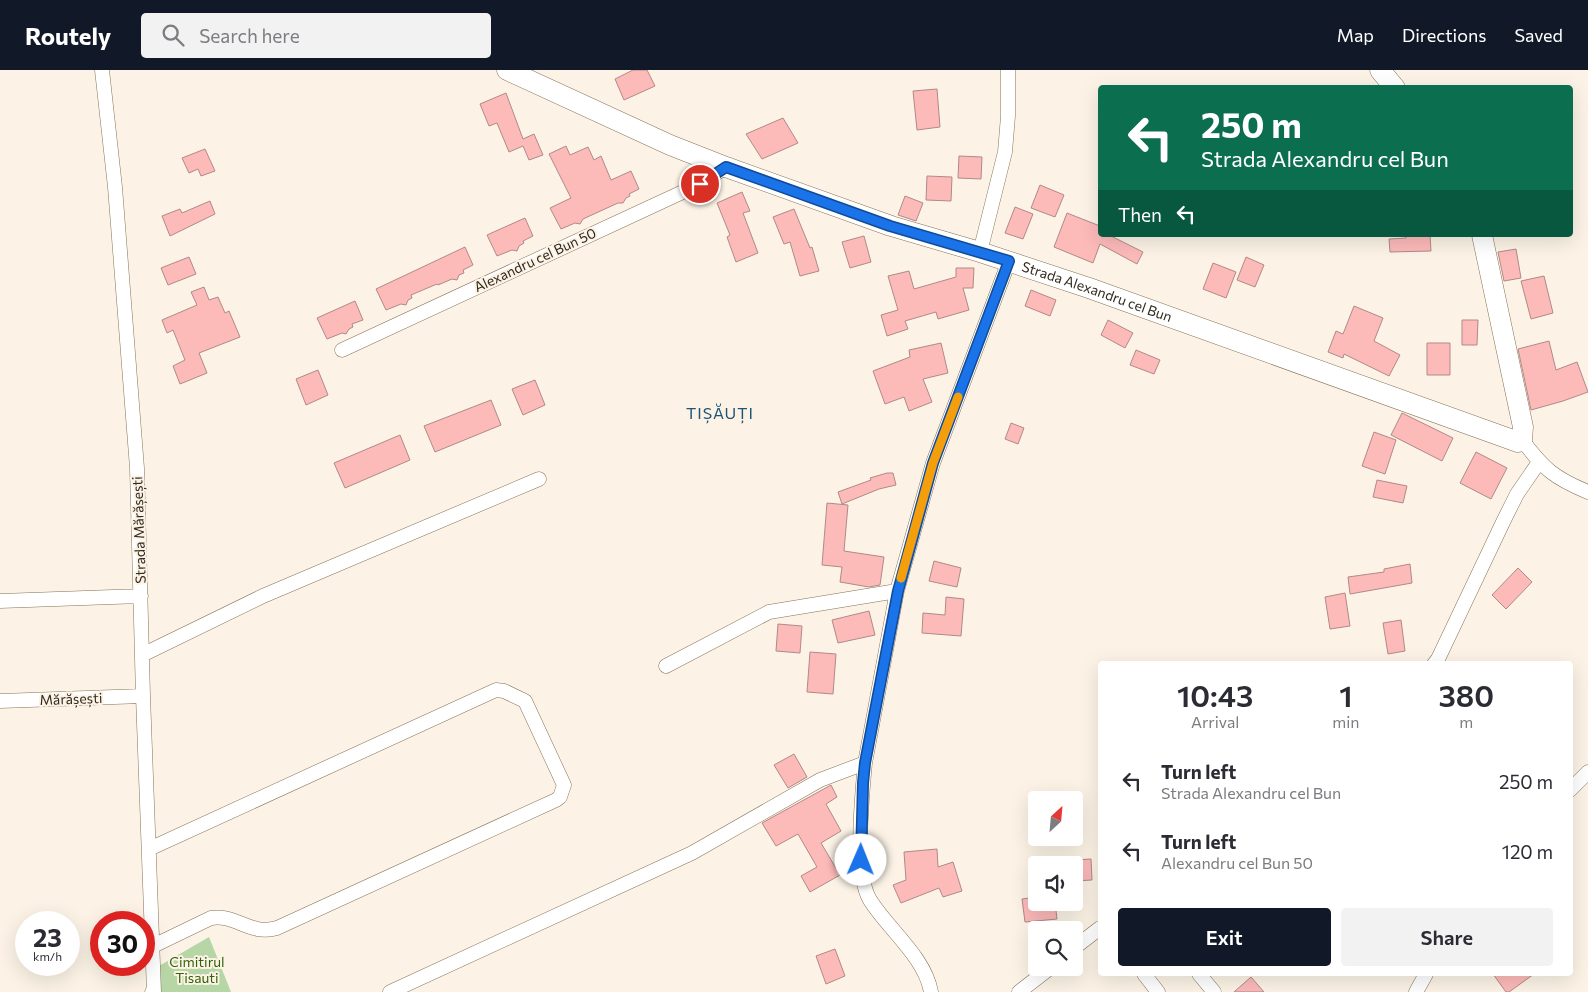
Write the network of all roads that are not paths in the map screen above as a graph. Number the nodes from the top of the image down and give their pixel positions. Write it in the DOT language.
graph roads {
  1 [pos="102,70"];
  2 [pos="507,70"];
  3 [pos="1008,70"];
  4 [pos="1380,70"];
  5 [pos="1392,85"];
  6 [pos="726,167"];
  7 [pos="1482,237"];
  8 [pos="980,252"];
  9 [pos="1009,261"];
  10 [pos="342,350"];
  11 [pos="1522,440"];
  12 [pos="1539,462"];
  13 [pos="539,479"];
  14 [pos="1588,492"];
  15 [pos="898,591"];
  16 [pos="141,596"];
  17 [pos="0,601"];
  18 [pos="142,656"];
  19 [pos="1436,661"];
  20 [pos="666,666"];
  21 [pos="143,696"];
  22 [pos="0,701"];
  23 [pos="865,763"];
  24 [pos="1588,772"];
  25 [pos="1573,787"];
  26 [pos="149,849"];
  27 [pos="151,911"];
  28 [pos="1098,930"];
  29 [pos="1083,941"];
  30 [pos="155,945"];
  31 [pos="153,976"];
  32 [pos="1040,976"];
  33 [pos="1146,976"];
  34 [pos="1201,976"];
  35 [pos="1425,976"];
  36 [pos="153,992"];
  37 [pos="390,992"];
  38 [pos="931,992"];
  39 [pos="1020,992"];
  40 [pos="1158,992"];
  41 [pos="1214,992"];
  42 [pos="1416,992"];
  1 -- 16 [label="street, Strada Mărășești"];
  2 -- 6 [label="street, Strada Alexandru cel Bun"];
  3 -- 8 [label="street"];
  4 -- 5 [label="street"];
  6 -- 8 [label="street, Strada Alexandru cel Bun"];
  6 -- 10 [label="street, Alexandru cel Bun 50"];
  7 -- 11 [label="street"];
  8 -- 9 [label="street, Strada Alexandru cel Bun"];
  9 -- 11 [label="street, Strada Alexandru cel Bun"];
  9 -- 15 [label="street"];
  11 -- 12 [label="street"];
  12 -- 14 [label="street"];
  12 -- 19 [label="street"];
  13 -- 18 [label="street"];
  15 -- 20 [label="street"];
  15 -- 23 [label="street"];
  16 -- 17 [label="street"];
  16 -- 18 [label="street, Strada Mărășești"];
  18 -- 21 [label="street, Strada Mărășești"];
  21 -- 22 [label="street, Mărășești"];
  21 -- 26 [label="street, Strada Mărășești"];
  23 -- 37 [label="street"];
  23 -- 38 [label="street"];
  24 -- 25 [label="street"];
  26 -- 27 [label="street, Strada Mărășești"];
  26 -- 30 [label="street"];
  28 -- 29 [label="street"];
  31 -- 36 [label="street, Strada Mărășești"];
  32 -- 39 [label="street"];
  33 -- 40 [label="street"];
  34 -- 41 [label="street"];
  35 -- 42 [label="street"];
}
